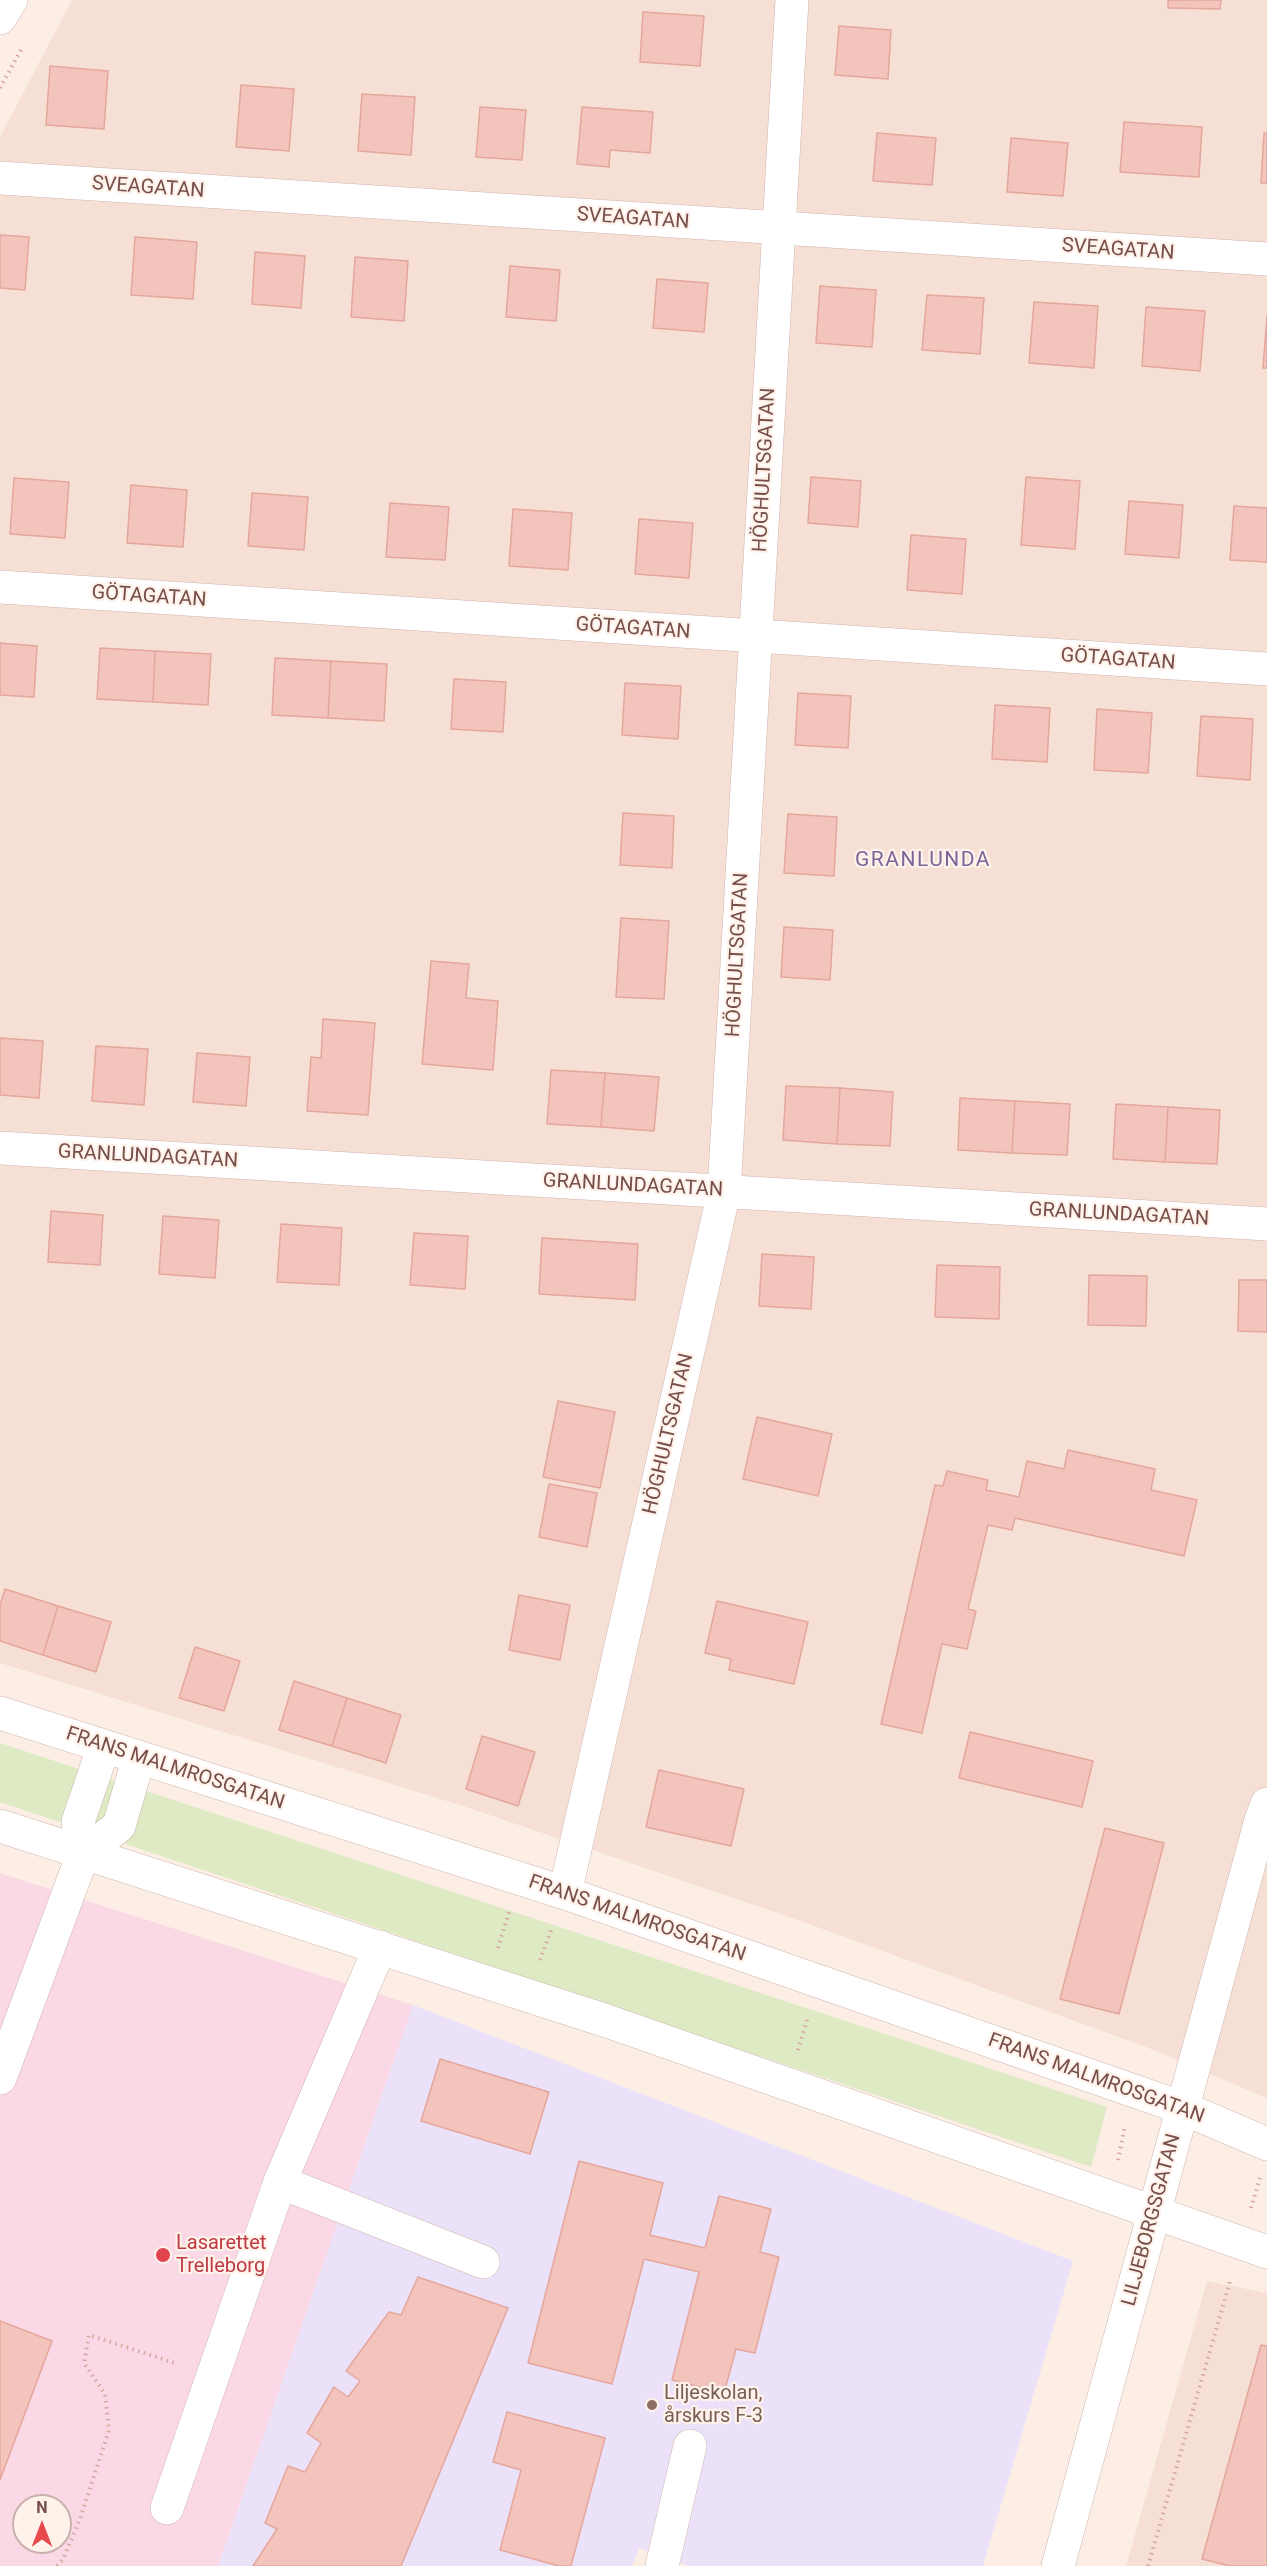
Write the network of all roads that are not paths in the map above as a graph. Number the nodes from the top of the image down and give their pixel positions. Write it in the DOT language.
graph roads {
  1 [pos="10,0"];
  2 [pos="792,0"];
  3 [pos="0,18"];
  4 [pos="0,178"];
  5 [pos="779,228"];
  6 [pos="1267,259"];
  7 [pos="0,587"];
  8 [pos="756,636"];
  9 [pos="1267,669"];
  10 [pos="0,1148"];
  11 [pos="724,1192"];
  12 [pos="1267,1224"];
  13 [pos="0,1713"];
  14 [pos="104,1746"];
  15 [pos="139,1757"];
  16 [pos="1267,1804"];
  17 [pos="0,1826"];
  18 [pos="83,1854"];
  19 [pos="565,1893"];
  20 [pos="380,1947"];
  21 [pos="0,2078"];
  22 [pos="1183,2108"];
  23 [pos="1265,2155"];
  24 [pos="280,2182"];
  25 [pos="1154,2212"];
  26 [pos="1254,2246"];
  27 [pos="483,2262"];
  28 [pos="690,2446"];
  29 [pos="167,2508"];
  30 [pos="1066,2564"];
  31 [pos="662,2566"];
  1 -- 3 [label="street"];
  2 -- 5 [label="street, HÖGHULTSGATAN"];
  4 -- 5 [label="street, SVEAGATAN"];
  5 -- 6 [label="street, SVEAGATAN"];
  5 -- 8 [label="street, HÖGHULTSGATAN"];
  7 -- 8 [label="street, GÖTAGATAN"];
  8 -- 9 [label="street, GÖTAGATAN"];
  8 -- 11 [label="street, HÖGHULTSGATAN"];
  10 -- 11 [label="street, GRANLUNDAGATAN"];
  11 -- 12 [label="street, GRANLUNDAGATAN"];
  11 -- 19 [label="street, HÖGHULTSGATAN"];
  13 -- 14 [label="street, FRANS MALMROSGATAN"];
  14 -- 15 [label="street, FRANS MALMROSGATAN"];
  14 -- 18 [label="street"];
  15 -- 18 [label="street"];
  15 -- 19 [label="street, FRANS MALMROSGATAN"];
  16 -- 22 [label="street, LILJEBORGSGATAN"];
  17 -- 18 [label="street"];
  18 -- 20 [label="street"];
  18 -- 21 [label="street"];
  19 -- 22 [label="street, FRANS MALMROSGATAN"];
  20 -- 24 [label="street"];
  20 -- 25 [label="street"];
  22 -- 23 [label="street, FRANS MALMROSGATAN"];
  22 -- 25 [label="street, LILJEBORGSGATAN"];
  24 -- 27 [label="street"];
  24 -- 29 [label="street"];
  25 -- 26 [label="street"];
  25 -- 30 [label="street, LILJEBORGSGATAN"];
  28 -- 31 [label="street"];
}
